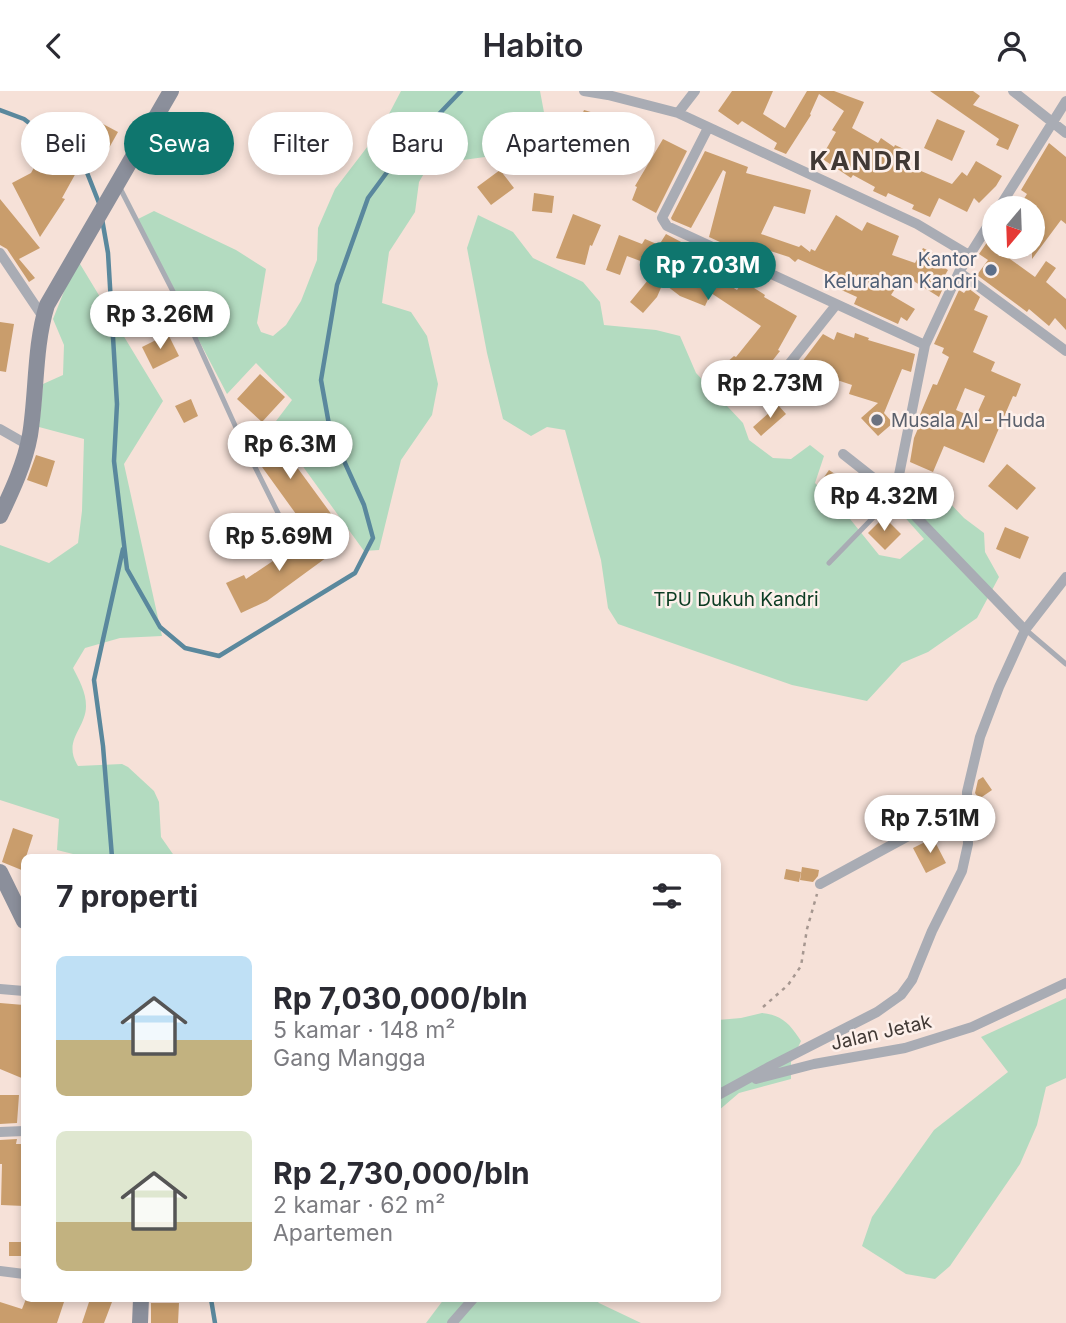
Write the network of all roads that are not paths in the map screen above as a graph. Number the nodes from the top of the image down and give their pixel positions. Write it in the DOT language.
graph roads {
  1 [pos="171,91"];
  2 [pos="584,91"];
  3 [pos="695,91"];
  4 [pos="1013,91"];
  5 [pos="1066,101"];
  6 [pos="678,113"];
  7 [pos="1054,122"];
  8 [pos="708,128"];
  9 [pos="1066,133"];
  10 [pos="117,182"];
  11 [pos="1007,196"];
  12 [pos="982,235"];
  13 [pos="0,253"];
  14 [pos="969,255"];
  15 [pos="959,272"];
  16 [pos="836,305"];
  17 [pos="43,317"];
  18 [pos="925,345"];
  19 [pos="1066,351"];
  20 [pos="774,383"];
  21 [pos="0,429"];
  22 [pos="28,445"];
  23 [pos="843,454"];
  24 [pos="895,492"];
  25 [pos="0,516"];
  26 [pos="284,525"];
  27 [pos="829,563"];
  28 [pos="1066,577"];
  29 [pos="1026,630"];
  30 [pos="1066,664"];
  31 [pos="967,804"];
  32 [pos="0,872"];
  33 [pos="820,884"];
  34 [pos="21,915"];
  35 [pos="1066,983"];
  36 [pos="0,989"];
  37 [pos="21,991"];
  38 [pos="738,1083"];
  39 [pos="721,1093"];
  40 [pos="21,1131"];
  41 [pos="0,1132"];
  42 [pos="0,1271"];
  43 [pos="21,1274"];
  44 [pos="141,1302"];
  45 [pos="470,1302"];
  46 [pos="140,1323"];
  47 [pos="452,1323"];
  1 -- 10 [label="main road"];
  2 -- 6 [label="street"];
  3 -- 6 [label="street"];
  4 -- 7 [label="street"];
  5 -- 7 [label="street"];
  6 -- 8 [label="street"];
  7 -- 9 [label="street"];
  7 -- 11 [label="street"];
  8 -- 14 [label="street"];
  8 -- 16 [label="street"];
  10 -- 17 [label="main road"];
  10 -- 26 [label="lane"];
  12 -- 14 [label="street"];
  13 -- 17 [label="street"];
  14 -- 15 [label="street"];
  15 -- 18 [label="street"];
  15 -- 19 [label="street"];
  16 -- 18 [label="street"];
  16 -- 20 [label="street"];
  17 -- 22 [label="main road"];
  18 -- 24 [label="street"];
  21 -- 22 [label="street"];
  22 -- 25 [label="main road"];
  23 -- 24 [label="street"];
  24 -- 27 [label="lane"];
  24 -- 29 [label="street"];
  28 -- 29 [label="street"];
  29 -- 30 [label="lane"];
  29 -- 31 [label="street"];
  31 -- 33 [label="street"];
  31 -- 38 [label="street"];
  32 -- 34 [label="main road"];
  35 -- 38 [label="street, Jalan Jetak"];
  36 -- 37 [label="street"];
  38 -- 39 [label="street"];
  40 -- 41 [label="street"];
  42 -- 43 [label="street"];
  44 -- 46 [label="main road"];
  45 -- 47 [label="street"];
}
